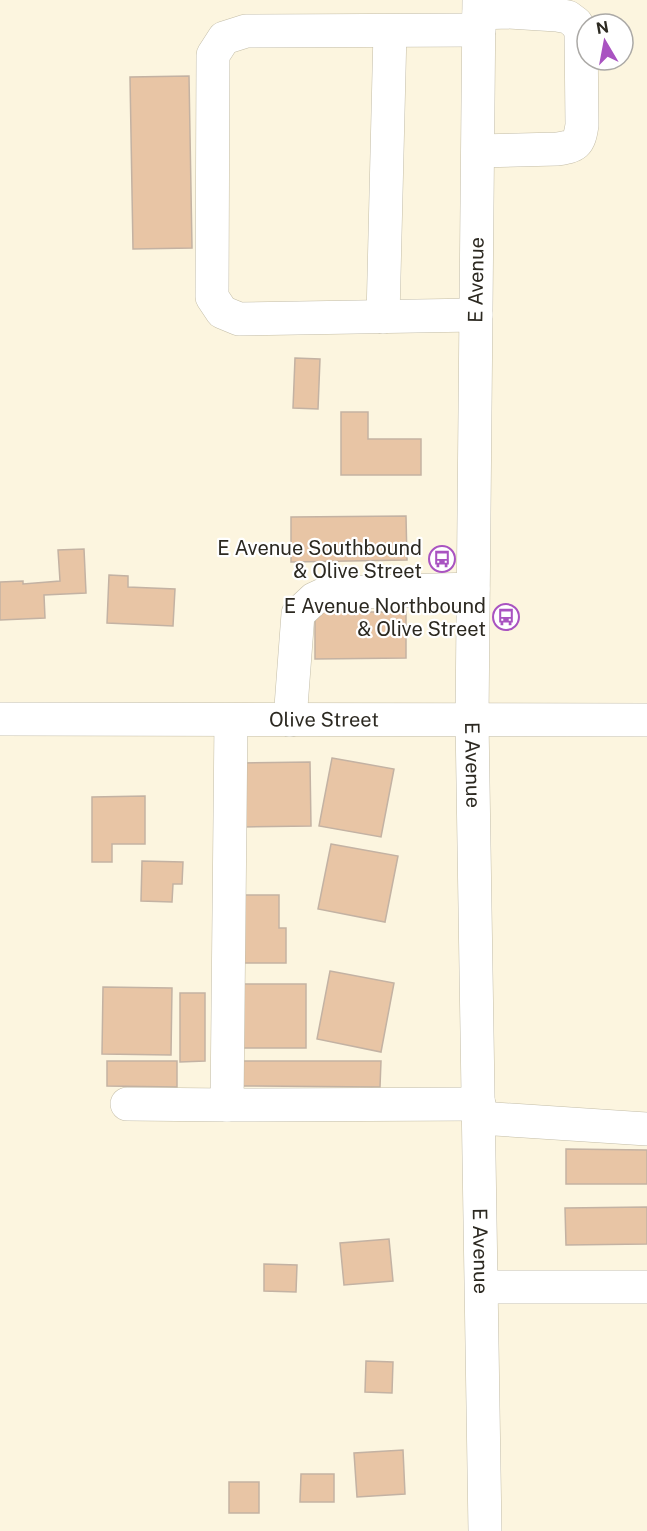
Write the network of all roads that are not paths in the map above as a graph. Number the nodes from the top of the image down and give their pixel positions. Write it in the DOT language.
graph roads {
  1 [pos="479,14"];
  2 [pos="390,31"];
  3 [pos="478,151"];
  4 [pos="476,315"];
  5 [pos="383,317"];
  6 [pos="473,589"];
  7 [pos="0,719"];
  8 [pos="231,720"];
  9 [pos="290,720"];
  10 [pos="472,720"];
  11 [pos="647,720"];
  12 [pos="127,1104"];
  13 [pos="227,1105"];
  14 [pos="479,1111"];
  15 [pos="647,1130"];
  16 [pos="482,1287"];
  17 [pos="647,1287"];
  18 [pos="485,1531"];
  1 -- 2 [label="street"];
  1 -- 3 [label="street, E Avenue"];
  1 -- 3 [label="street"];
  2 -- 5 [label="street"];
  2 -- 5 [label="street"];
  3 -- 4 [label="street, E Avenue"];
  4 -- 5 [label="street"];
  4 -- 6 [label="street, E Avenue"];
  6 -- 9 [label="street"];
  6 -- 10 [label="street, E Avenue"];
  7 -- 8 [label="street, Olive Street"];
  8 -- 9 [label="street, Olive Street"];
  8 -- 13 [label="street"];
  9 -- 10 [label="street, Olive Street"];
  10 -- 11 [label="street, Olive Street"];
  10 -- 14 [label="street, E Avenue"];
  12 -- 13 [label="street"];
  13 -- 14 [label="street"];
  14 -- 15 [label="street"];
  14 -- 16 [label="street, E Avenue"];
  16 -- 17 [label="street"];
  16 -- 18 [label="street, E Avenue"];
}
